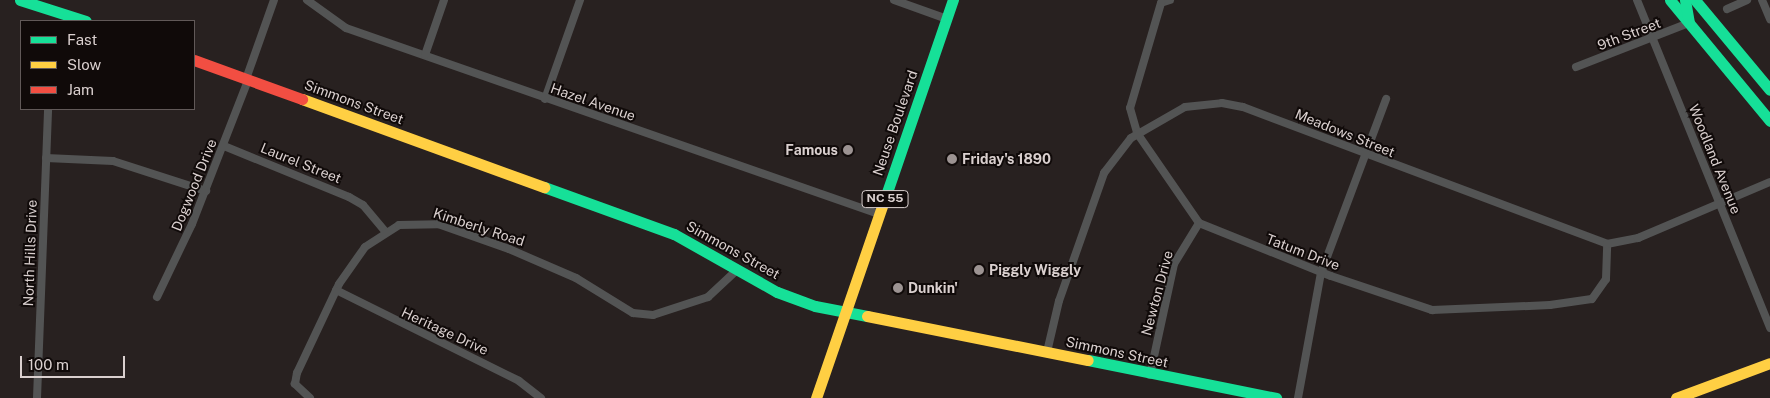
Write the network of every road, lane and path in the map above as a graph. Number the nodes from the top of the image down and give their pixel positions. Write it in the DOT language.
graph roads {
  1 [pos="20,0"];
  2 [pos="274,0"];
  3 [pos="307,0"];
  4 [pos="444,0"];
  5 [pos="580,0"];
  6 [pos="894,0"];
  7 [pos="954,0"];
  8 [pos="1170,0"];
  9 [pos="1637,0"];
  10 [pos="1670,0"];
  11 [pos="1685,0"];
  12 [pos="1695,0"];
  13 [pos="1747,0"];
  14 [pos="1762,0"];
  15 [pos="1727,9"];
  16 [pos="948,19"];
  17 [pos="79,20"];
  18 [pos="1770,20"];
  19 [pos="1689,23"];
  20 [pos="1653,40"];
  21 [pos="425,55"];
  22 [pos="195,60"];
  23 [pos="1576,67"];
  24 [pos="247,80"];
  25 [pos="1770,90"];
  26 [pos="545,99"];
  27 [pos="1386,99"];
  28 [pos="48,110"];
  29 [pos="1770,121"];
  30 [pos="1137,133"];
  31 [pos="224,146"];
  32 [pos="1365,155"];
  33 [pos="46,158"];
  34 [pos="1770,182"];
  35 [pos="206,191"];
  36 [pos="1720,204"];
  37 [pos="879,214"];
  38 [pos="1199,223"];
  39 [pos="385,231"];
  40 [pos="1606,244"];
  41 [pos="738,269"];
  42 [pos="1321,273"];
  43 [pos="336,290"];
  44 [pos="157,297"];
  45 [pos="844,313"];
  46 [pos="1770,328"];
  47 [pos="1047,352"];
  48 [pos="1770,363"];
  49 [pos="1150,375"];
  50 [pos="37,398"];
  51 [pos="310,398"];
  52 [pos="541,398"];
  53 [pos="816,398"];
  54 [pos="1276,398"];
  55 [pos="1298,398"];
  56 [pos="1676,398"];
  1 -- 17 [label="street"];
  2 -- 24 [label="street"];
  3 -- 21 [label="street, Hazel Avenue"];
  4 -- 21 [label="street"];
  5 -- 26 [label="street"];
  6 -- 16 [label="street"];
  7 -- 16 [label="street, Neuse Boulevard / NC 55"];
  8 -- 30 [label="street"];
  9 -- 20 [label="street, Woodland Avenue"];
  10 -- 19 [label="street"];
  11 -- 19 [label="street"];
  12 -- 25 [label="street"];
  13 -- 15 [label="street"];
  14 -- 18 [label="street"];
  16 -- 37 [label="street, Neuse Boulevard / NC 55"];
  19 -- 20 [label="street, 9th Street"];
  19 -- 29 [label="street"];
  20 -- 23 [label="street, 9th Street"];
  20 -- 36 [label="street, Woodland Avenue"];
  21 -- 26 [label="street, Hazel Avenue"];
  22 -- 24 [label="street, Simmons Street"];
  24 -- 31 [label="street, Dogwood Drive"];
  24 -- 41 [label="street, Simmons Street"];
  26 -- 37 [label="street, Hazel Avenue"];
  27 -- 32 [label="street"];
  28 -- 33 [label="street, North Hills Drive"];
  30 -- 32 [label="street, Meadows Street"];
  30 -- 38 [label="street"];
  30 -- 47 [label="street, Meadows Street"];
  31 -- 35 [label="street, Dogwood Drive"];
  31 -- 39 [label="street, Laurel Street"];
  32 -- 40 [label="street, Meadows Street"];
  32 -- 42 [label="street"];
  33 -- 35 [label="street"];
  33 -- 50 [label="street, North Hills Drive"];
  34 -- 36 [label="street"];
  35 -- 44 [label="street, Dogwood Drive"];
  36 -- 40 [label="street"];
  36 -- 46 [label="street, Woodland Avenue"];
  37 -- 45 [label="street, Neuse Boulevard / NC 55"];
  38 -- 42 [label="street, Tatum Drive"];
  38 -- 49 [label="street, Newton Drive"];
  39 -- 41 [label="street, Kimberly Road"];
  39 -- 43 [label="street, Kimberly Road"];
  40 -- 42 [label="street, Tatum Drive"];
  41 -- 45 [label="street, Simmons Street"];
  42 -- 55 [label="street"];
  43 -- 51 [label="street, Kimberly Road"];
  43 -- 52 [label="street, Heritage Drive"];
  45 -- 47 [label="street, Simmons Street"];
  45 -- 53 [label="street, Neuse Boulevard / NC 55"];
  47 -- 49 [label="street, Simmons Street"];
  48 -- 56 [label="street"];
  49 -- 54 [label="street, Simmons Street"];
}
